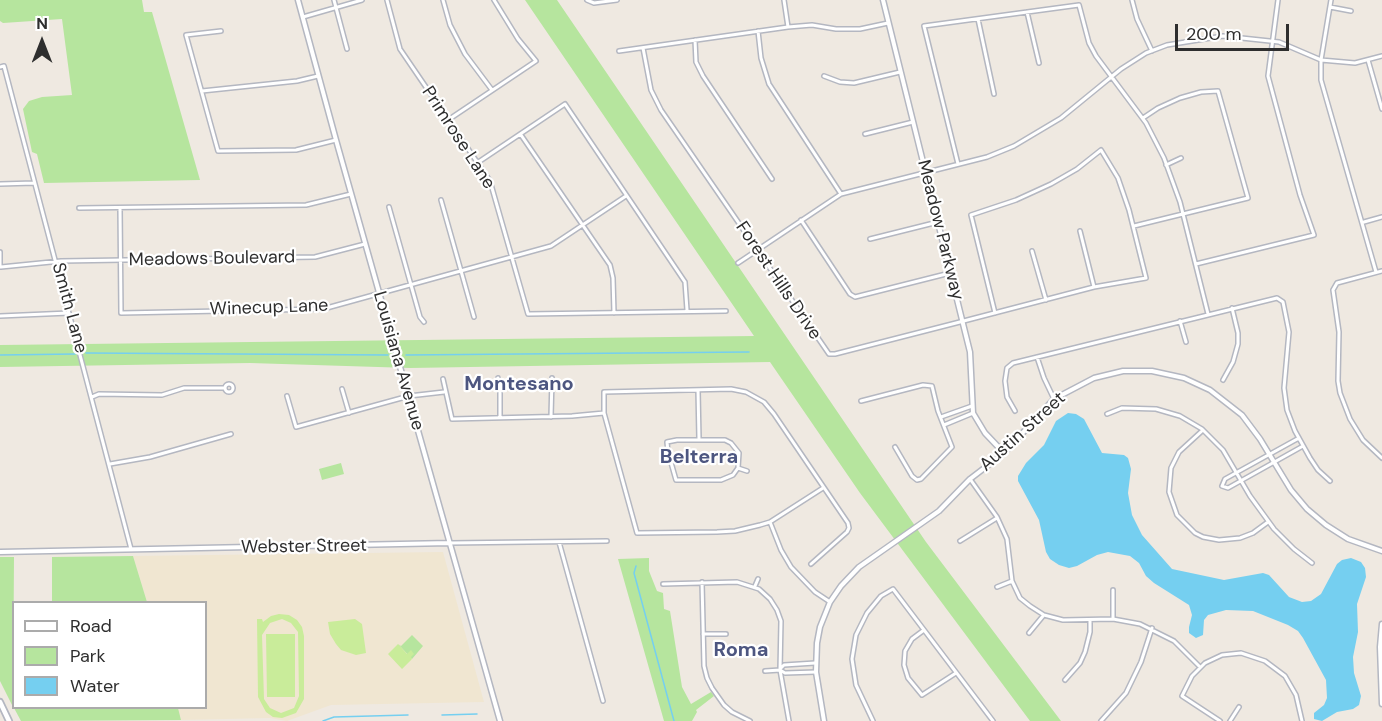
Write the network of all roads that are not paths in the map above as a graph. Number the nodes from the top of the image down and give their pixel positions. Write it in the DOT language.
graph roads {
  1 [pos="298,0"];
  2 [pos="334,0"];
  3 [pos="362,0"];
  4 [pos="387,0"];
  5 [pos="443,0"];
  6 [pos="494,0"];
  7 [pos="587,0"];
  8 [pos="616,0"];
  9 [pos="784,0"];
  10 [pos="883,0"];
  11 [pos="1278,0"];
  12 [pos="1331,0"];
  13 [pos="1132,2"];
  14 [pos="1330,7"];
  15 [pos="336,8"];
  16 [pos="1351,11"];
  17 [pos="1027,12"];
  18 [pos="303,17"];
  19 [pos="978,19"];
  20 [pos="888,23"];
  21 [pos="788,27"];
  22 [pos="221,31"];
  23 [pos="758,31"];
  24 [pos="695,40"];
  25 [pos="1272,41"];
  26 [pos="643,48"];
  27 [pos="347,49"];
  28 [pos="619,51"];
  29 [pos="1152,51"];
  30 [pos="1382,56"];
  31 [pos="1321,60"];
  32 [pos="1368,60"];
  33 [pos="1038,63"];
  34 [pos="2,67"];
  35 [pos="900,72"];
  36 [pos="318,76"];
  37 [pos="824,76"];
  38 [pos="1112,77"];
  39 [pos="492,90"];
  40 [pos="202,91"];
  41 [pos="994,94"];
  42 [pos="1382,109"];
  43 [pos="1143,118"];
  44 [pos="447,120"];
  45 [pos="913,122"];
  46 [pos="865,134"];
  47 [pos="521,135"];
  48 [pos="336,140"];
  49 [pos="1181,158"];
  50 [pos="477,163"];
  51 [pos="958,164"];
  52 [pos="1166,165"];
  53 [pos="925,172"];
  54 [pos="772,179"];
  55 [pos="35,183"];
  56 [pos="0,184"];
  57 [pos="351,194"];
  58 [pos="841,194"];
  59 [pos="626,196"];
  60 [pos="441,200"];
  61 [pos="389,207"];
  62 [pos="78,208"];
  63 [pos="120,208"];
  64 [pos="1182,214"];
  65 [pos="1382,216"];
  66 [pos="801,220"];
  67 [pos="938,222"];
  68 [pos="1363,222"];
  69 [pos="583,225"];
  70 [pos="1133,226"];
  71 [pos="1080,231"];
  72 [pos="870,239"];
  73 [pos="365,244"];
  74 [pos="757,250"];
  75 [pos="1032,251"];
  76 [pos="0,252"];
  77 [pos="512,257"];
  78 [pos="121,260"];
  79 [pos="57,263"];
  80 [pos="738,263"];
  81 [pos="1196,264"];
  82 [pos="0,267"];
  83 [pos="1382,271"];
  84 [pos="461,272"];
  85 [pos="951,272"];
  86 [pos="1376,272"];
  87 [pos="411,285"];
  88 [pos="1094,287"];
  89 [pos="379,294"];
  90 [pos="1046,300"];
  91 [pos="1233,308"];
  92 [pos="687,311"];
  93 [pos="726,311"];
  94 [pos="69,313"];
  95 [pos="614,313"];
  96 [pos="995,313"];
  97 [pos="1208,314"];
  98 [pos="0,316"];
  99 [pos="474,317"];
  100 [pos="963,321"];
  101 [pos="1180,321"];
  102 [pos="424,322"];
  103 [pos="1186,342"];
  104 [pos="1037,357"];
  105 [pos="498,378"];
  106 [pos="552,378"];
  107 [pos="443,379"];
  108 [pos="1223,380"];
  109 [pos="225,388"];
  110 [pos="342,389"];
  111 [pos="698,390"];
  112 [pos="444,392"];
  113 [pos="94,396"];
  114 [pos="287,396"];
  115 [pos="409,396"];
  116 [pos="1054,399"];
  117 [pos="861,401"];
  118 [pos="972,406"];
  119 [pos="1016,411"];
  120 [pos="349,413"];
  121 [pos="604,413"];
  122 [pos="973,413"];
  123 [pos="1107,414"];
  124 [pos="551,417"];
  125 [pos="940,417"];
  126 [pos="500,418"];
  127 [pos="944,425"];
  128 [pos="1203,430"];
  129 [pos="231,434"];
  130 [pos="1299,438"];
  131 [pos="699,440"];
  132 [pos="1303,446"];
  133 [pos="895,447"];
  134 [pos="1004,453"];
  135 [pos="1269,455"];
  136 [pos="1382,458"];
  137 [pos="1273,463"];
  138 [pos="110,464"];
  139 [pos="738,468"];
  140 [pos="747,471"];
  141 [pos="1237,473"];
  142 [pos="970,479"];
  143 [pos="1241,481"];
  144 [pos="1330,481"];
  145 [pos="823,488"];
  146 [pos="997,517"];
  147 [pos="770,522"];
  148 [pos="1268,522"];
  149 [pos="607,541"];
  150 [pos="960,541"];
  151 [pos="559,542"];
  152 [pos="450,543"];
  153 [pos="131,549"];
  154 [pos="1382,551"];
  155 [pos="0,552"];
  156 [pos="1312,563"];
  157 [pos="811,564"];
  158 [pos="758,579"];
  159 [pos="1012,581"];
  160 [pos="702,582"];
  161 [pos="663,584"];
  162 [pos="755,586"];
  163 [pos="997,587"];
  164 [pos="1113,590"];
  165 [pos="830,602"];
  166 [pos="1044,615"];
  167 [pos="1113,619"];
  168 [pos="1090,620"];
  169 [pos="1382,624"];
  170 [pos="1152,628"];
  171 [pos="924,630"];
  172 [pos="1029,633"];
  173 [pos="703,634"];
  174 [pos="726,634"];
  175 [pos="815,663"];
  176 [pos="1200,667"];
  177 [pos="765,670"];
  178 [pos="780,670"];
  179 [pos="816,672"];
  180 [pos="956,673"];
  181 [pos="1065,680"];
  182 [pos="603,701"];
  183 [pos="0,702"];
  184 [pos="1382,704"];
  185 [pos="1239,707"];
  186 [pos="9,721"];
  187 [pos="500,721"];
  188 [pos="750,721"];
  189 [pos="789,721"];
  190 [pos="824,721"];
  191 [pos="873,721"];
  192 [pos="993,721"];
  193 [pos="1101,721"];
  194 [pos="1220,721"];
  195 [pos="1230,721"];
  196 [pos="1302,721"];
  1 -- 18 [label="street, Louisiana Avenue"];
  2 -- 15 [label="street"];
  3 -- 15 [label="street"];
  4 -- 44 [label="street, Primrose Lane"];
  5 -- 39 [label="street"];
  6 -- 39 [label="street"];
  7 -- 8 [label="street"];
  9 -- 21 [label="street"];
  10 -- 20 [label="street, Meadow Parkway"];
  11 -- 25 [label="street"];
  12 -- 14 [label="street"];
  13 -- 29 [label="street"];
  14 -- 16 [label="street"];
  14 -- 31 [label="street"];
  15 -- 18 [label="street"];
  15 -- 27 [label="street"];
  17 -- 19 [label="street"];
  17 -- 33 [label="street"];
  17 -- 38 [label="street"];
  18 -- 36 [label="street, Louisiana Avenue"];
  19 -- 41 [label="street"];
  19 -- 51 [label="street"];
  20 -- 21 [label="street"];
  20 -- 35 [label="street, Meadow Parkway"];
  21 -- 23 [label="street"];
  22 -- 40 [label="street"];
  23 -- 24 [label="street"];
  23 -- 58 [label="street"];
  24 -- 26 [label="street"];
  24 -- 54 [label="street"];
  25 -- 29 [label="street"];
  25 -- 31 [label="street"];
  25 -- 81 [label="street"];
  26 -- 28 [label="street"];
  26 -- 74 [label="street, Forest Hills Drive"];
  29 -- 38 [label="street"];
  30 -- 32 [label="street"];
  31 -- 32 [label="street"];
  31 -- 68 [label="street"];
  32 -- 42 [label="street"];
  34 -- 55 [label="street, Smith Lane"];
  35 -- 37 [label="street"];
  35 -- 45 [label="street, Meadow Parkway"];
  36 -- 40 [label="street"];
  36 -- 48 [label="street, Louisiana Avenue"];
  38 -- 43 [label="street"];
  38 -- 51 [label="street"];
  39 -- 44 [label="street"];
  40 -- 48 [label="street"];
  43 -- 52 [label="street"];
  43 -- 64 [label="street"];
  44 -- 50 [label="street, Primrose Lane"];
  45 -- 46 [label="street"];
  45 -- 53 [label="street, Meadow Parkway"];
  47 -- 50 [label="street"];
  47 -- 59 [label="street"];
  47 -- 69 [label="street"];
  48 -- 57 [label="street, Louisiana Avenue"];
  49 -- 52 [label="street"];
  50 -- 77 [label="street, Primrose Lane"];
  51 -- 53 [label="street"];
  52 -- 64 [label="street"];
  53 -- 58 [label="street"];
  53 -- 67 [label="street, Meadow Parkway"];
  55 -- 56 [label="street"];
  55 -- 79 [label="street, Smith Lane"];
  57 -- 63 [label="street"];
  57 -- 73 [label="street, Louisiana Avenue"];
  58 -- 66 [label="street"];
  59 -- 69 [label="street, Winecup Lane"];
  59 -- 92 [label="street"];
  60 -- 84 [label="street"];
  61 -- 87 [label="street"];
  62 -- 63 [label="street"];
  63 -- 78 [label="street"];
  64 -- 70 [label="street"];
  64 -- 81 [label="street"];
  65 -- 68 [label="street"];
  66 -- 74 [label="street"];
  66 -- 85 [label="street"];
  67 -- 72 [label="street"];
  67 -- 85 [label="street, Meadow Parkway"];
  68 -- 86 [label="street"];
  69 -- 77 [label="street, Winecup Lane"];
  69 -- 95 [label="street"];
  70 -- 88 [label="street, Forest Hills Drive"];
  70 -- 96 [label="street"];
  71 -- 88 [label="street"];
  73 -- 78 [label="street, Meadows Boulevard"];
  73 -- 89 [label="street, Louisiana Avenue"];
  74 -- 80 [label="street"];
  74 -- 100 [label="street, Forest Hills Drive"];
  75 -- 90 [label="street"];
  76 -- 82 [label="street"];
  77 -- 84 [label="street, Winecup Lane"];
  77 -- 95 [label="street, Primrose Lane"];
  78 -- 79 [label="street, Meadows Boulevard"];
  78 -- 89 [label="street, Winecup Lane"];
  79 -- 82 [label="street, Meadows Boulevard"];
  79 -- 94 [label="street, Smith Lane"];
  81 -- 97 [label="street"];
  83 -- 86 [label="street"];
  84 -- 87 [label="street, Winecup Lane"];
  84 -- 99 [label="street"];
  85 -- 100 [label="street, Meadow Parkway"];
  86 -- 136 [label="street"];
  87 -- 89 [label="street, Winecup Lane"];
  87 -- 102 [label="street"];
  88 -- 90 [label="street, Forest Hills Drive"];
  89 -- 115 [label="street, Louisiana Avenue"];
  90 -- 96 [label="street, Forest Hills Drive"];
  91 -- 97 [label="street"];
  91 -- 108 [label="street"];
  91 -- 130 [label="street"];
  92 -- 93 [label="street"];
  92 -- 95 [label="street"];
  94 -- 98 [label="street"];
  94 -- 113 [label="street, Smith Lane"];
  96 -- 100 [label="street, Forest Hills Drive"];
  97 -- 101 [label="street"];
  100 -- 118 [label="street, Meadow Parkway"];
  101 -- 103 [label="street"];
  101 -- 104 [label="street"];
  104 -- 116 [label="street"];
  104 -- 119 [label="street"];
  105 -- 126 [label="street"];
  106 -- 124 [label="street"];
  107 -- 112 [label="street"];
  109 -- 113 [label="street"];
  110 -- 120 [label="street"];
  111 -- 121 [label="street"];
  111 -- 131 [label="street"];
  111 -- 145 [label="street"];
  112 -- 115 [label="street"];
  112 -- 126 [label="street"];
  113 -- 138 [label="street, Smith Lane"];
  114 -- 120 [label="street"];
  115 -- 120 [label="street"];
  115 -- 152 [label="street, Louisiana Avenue"];
  116 -- 134 [label="street, Austin Street"];
  116 -- 135 [label="street, Austin Street"];
  117 -- 125 [label="street"];
  118 -- 122 [label="street, Meadow Parkway"];
  118 -- 125 [label="street"];
  121 -- 124 [label="street"];
  121 -- 147 [label="street"];
  122 -- 127 [label="street"];
  122 -- 134 [label="street, Meadow Parkway"];
  123 -- 128 [label="street"];
  124 -- 126 [label="street"];
  125 -- 127 [label="street"];
  127 -- 133 [label="street"];
  128 -- 141 [label="street"];
  128 -- 148 [label="street"];
  129 -- 138 [label="street"];
  130 -- 132 [label="street"];
  130 -- 135 [label="street"];
  131 -- 139 [label="street"];
  131 -- 139 [label="street"];
  132 -- 137 [label="street"];
  132 -- 144 [label="street"];
  134 -- 142 [label="street, Austin Street"];
  135 -- 137 [label="street, Austin Street"];
  135 -- 141 [label="street"];
  137 -- 143 [label="street"];
  137 -- 154 [label="street, Austin Street"];
  138 -- 153 [label="street, Smith Lane"];
  139 -- 140 [label="street"];
  141 -- 143 [label="street"];
  141 -- 143 [label="street"];
  142 -- 146 [label="street"];
  142 -- 165 [label="street, Austin Street"];
  143 -- 148 [label="street"];
  145 -- 147 [label="street"];
  145 -- 157 [label="street"];
  146 -- 150 [label="street"];
  146 -- 159 [label="street"];
  147 -- 165 [label="street"];
  148 -- 156 [label="street"];
  149 -- 151 [label="street, Webster Street"];
  151 -- 152 [label="street, Webster Street"];
  151 -- 182 [label="street"];
  152 -- 153 [label="street, Webster Street"];
  152 -- 187 [label="street, Louisiana Avenue"];
  153 -- 155 [label="street, Webster Street"];
  158 -- 162 [label="street"];
  159 -- 163 [label="street"];
  159 -- 166 [label="street"];
  160 -- 161 [label="street"];
  160 -- 162 [label="street"];
  160 -- 173 [label="street"];
  162 -- 178 [label="street"];
  164 -- 167 [label="street"];
  165 -- 175 [label="street, Austin Street"];
  166 -- 168 [label="street"];
  166 -- 172 [label="street"];
  167 -- 168 [label="street"];
  167 -- 170 [label="street"];
  168 -- 181 [label="street"];
  169 -- 184 [label="street"];
  170 -- 176 [label="street"];
  170 -- 193 [label="street"];
  171 -- 180 [label="street"];
  171 -- 180 [label="street"];
  171 -- 191 [label="street"];
  173 -- 174 [label="street"];
  173 -- 188 [label="street"];
  175 -- 178 [label="street"];
  175 -- 179 [label="street, Austin Street"];
  176 -- 194 [label="street"];
  176 -- 196 [label="street"];
  177 -- 178 [label="street"];
  178 -- 179 [label="street"];
  178 -- 189 [label="street"];
  179 -- 190 [label="street, Austin Street"];
  180 -- 192 [label="street"];
  183 -- 186 [label="main road"];
  185 -- 195 [label="street"];
}
